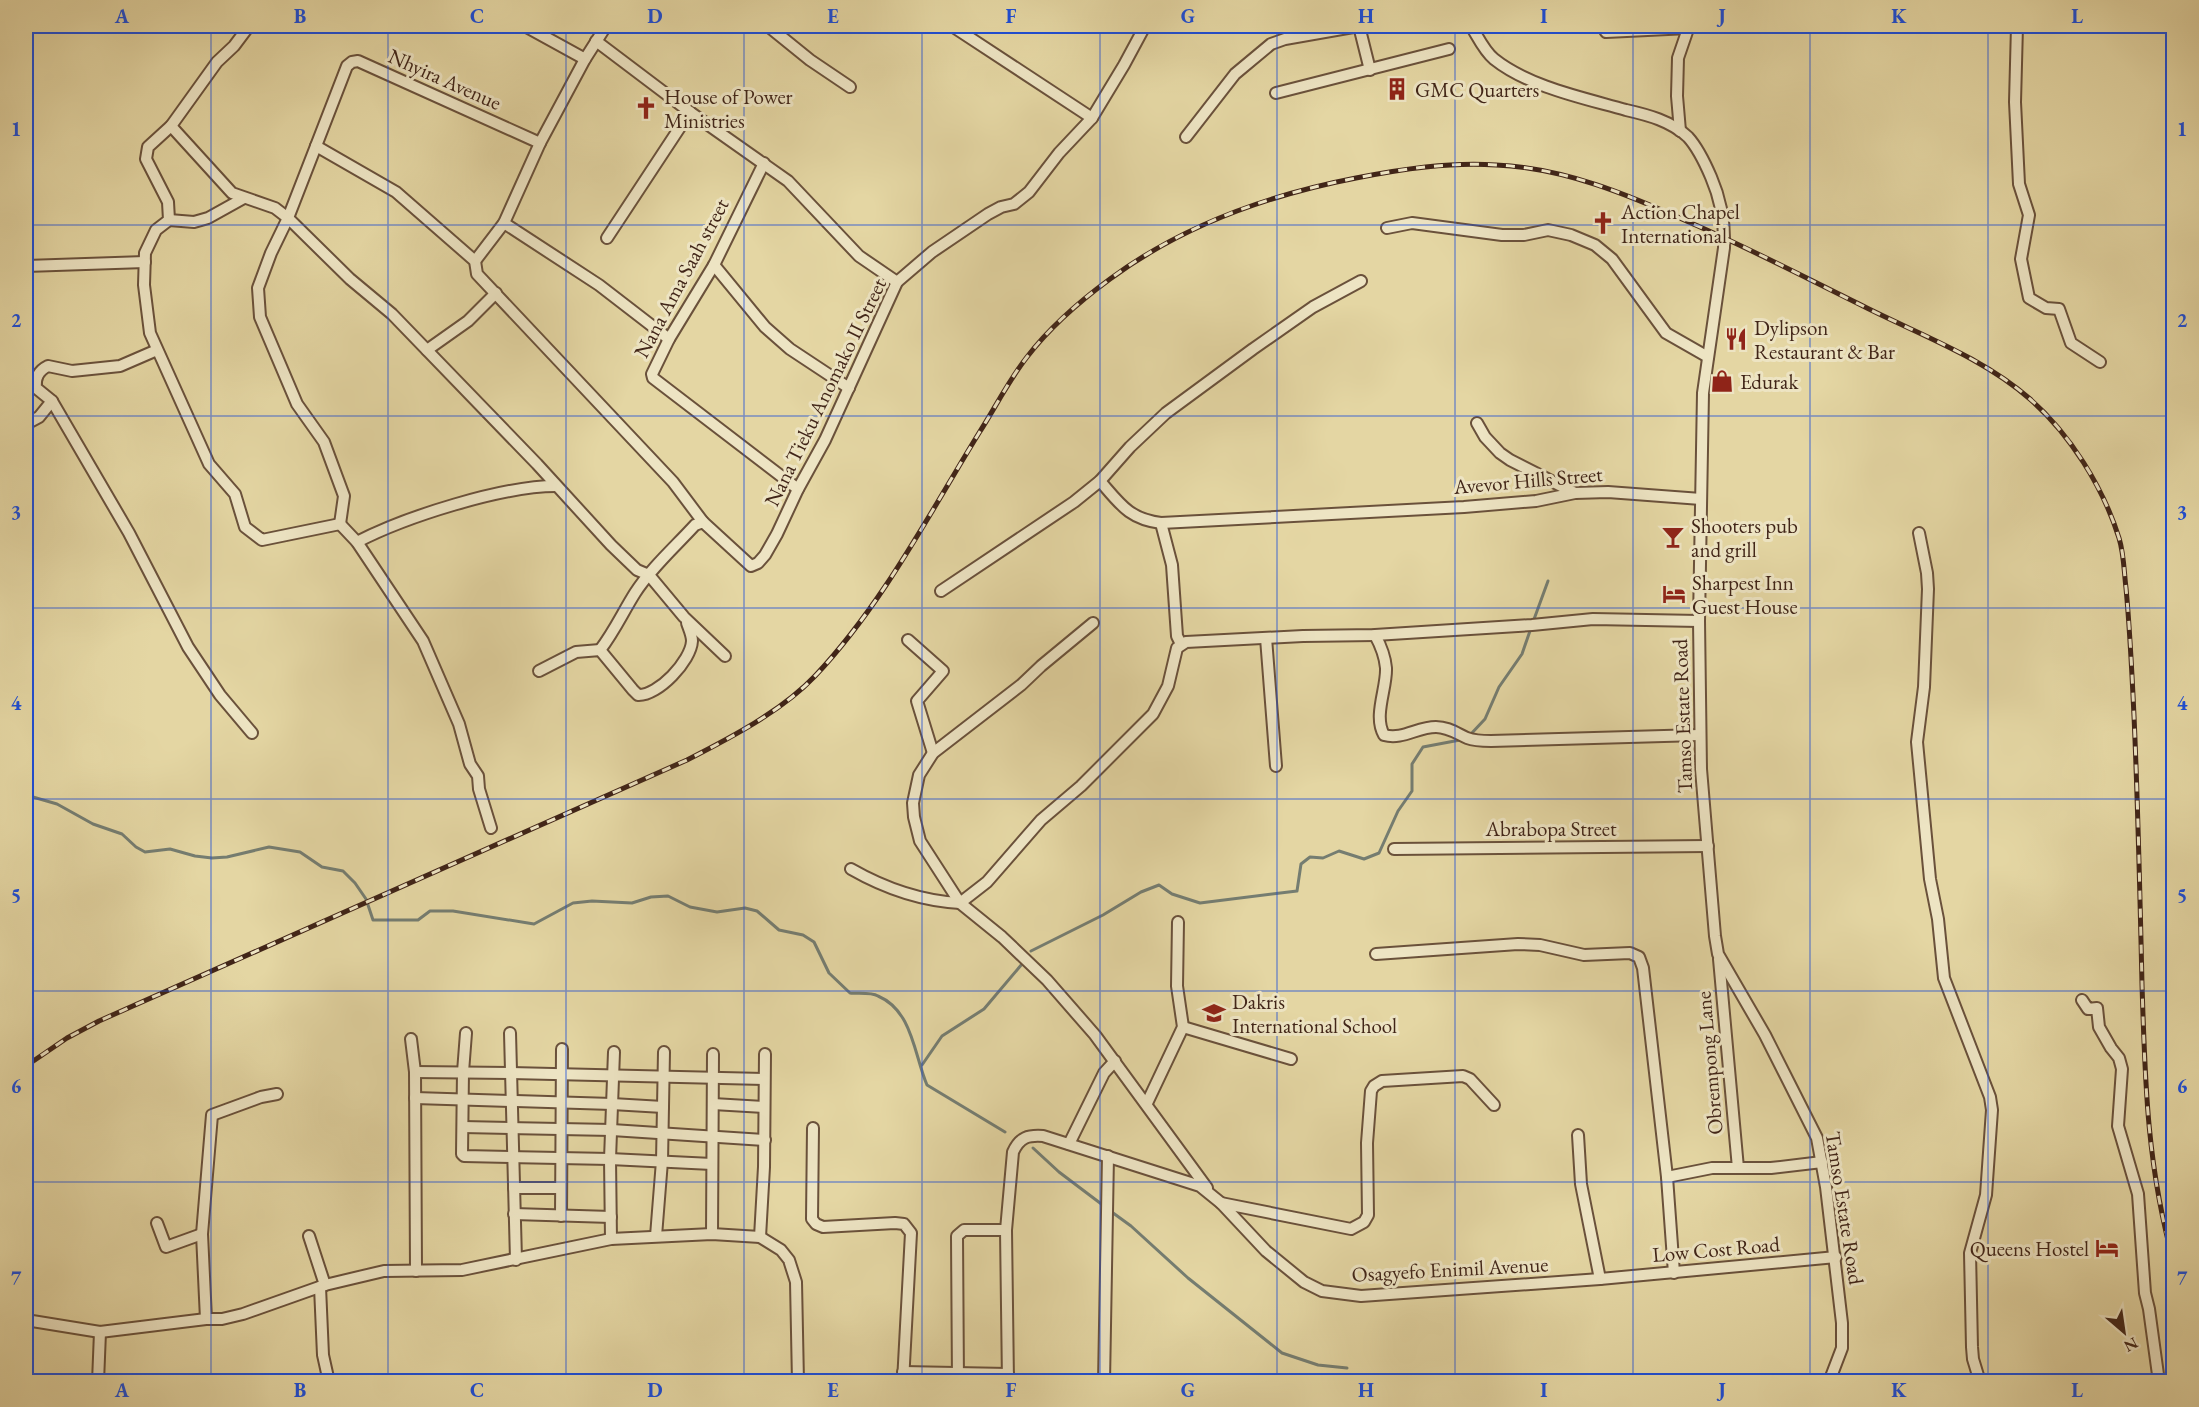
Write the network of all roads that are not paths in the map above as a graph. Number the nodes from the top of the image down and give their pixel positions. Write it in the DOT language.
graph roads {
  1 [pos="249,26"];
  2 [pos="525,26"];
  3 [pos="606,26"];
  4 [pos="768,26"];
  5 [pos="952,26"];
  6 [pos="1145,26"];
  7 [pos="1359,26"];
  8 [pos="1471,26"];
  9 [pos="1602,26"];
  10 [pos="2017,26"];
  11 [pos="1689,27"];
  12 [pos="597,41"];
  13 [pos="1449,49"];
  14 [pos="585,59"];
  15 [pos="1370,70"];
  16 [pos="850,87"];
  17 [pos="1276,93"];
  18 [pos="690,112"];
  19 [pos="1092,118"];
  20 [pos="171,126"];
  21 [pos="1680,131"];
  22 [pos="1186,137"];
  23 [pos="540,143"];
  24 [pos="316,146"];
  25 [pos="764,163"];
  26 [pos="244,198"];
  27 [pos="288,218"];
  28 [pos="169,220"];
  29 [pos="504,223"];
  30 [pos="1387,228"];
  31 [pos="607,238"];
  32 [pos="475,261"];
  33 [pos="146,262"];
  34 [pos="714,265"];
  35 [pos="26,266"];
  36 [pos="1361,281"];
  37 [pos="897,282"];
  38 [pos="496,293"];
  39 [pos="669,339"];
  40 [pos="157,350"];
  41 [pos="427,350"];
  42 [pos="1708,357"];
  43 [pos="2100,362"];
  44 [pos="849,388"];
  45 [pos="52,401"];
  46 [pos="1477,423"];
  47 [pos="26,424"];
  48 [pos="1100,481"];
  49 [pos="556,486"];
  50 [pos="798,489"];
  51 [pos="1575,493"];
  52 [pos="1701,500"];
  53 [pos="703,522"];
  54 [pos="340,524"];
  55 [pos="1161,524"];
  56 [pos="1919,533"];
  57 [pos="357,542"];
  58 [pos="649,575"];
  59 [pos="941,591"];
  60 [pos="684,617"];
  61 [pos="1699,621"];
  62 [pos="1093,623"];
  63 [pos="1375,635"];
  64 [pos="1266,638"];
  65 [pos="908,640"];
  66 [pos="1181,644"];
  67 [pos="600,650"];
  68 [pos="725,656"];
  69 [pos="539,671"];
  70 [pos="252,733"];
  71 [pos="1700,735"];
  72 [pos="933,753"];
  73 [pos="1276,766"];
  74 [pos="491,828"];
  75 [pos="1708,846"];
  76 [pos="1394,849"];
  77 [pos="851,869"];
  78 [pos="960,903"];
  79 [pos="1178,922"];
  80 [pos="1376,954"];
  81 [pos="1718,954"];
  82 [pos="2082,1000"];
  83 [pos="1183,1027"];
  84 [pos="466,1033"];
  85 [pos="510,1034"];
  86 [pos="411,1039"];
  87 [pos="562,1048"];
  88 [pos="614,1052"];
  89 [pos="664,1052"];
  90 [pos="713,1054"];
  91 [pos="765,1054"];
  92 [pos="1292,1059"];
  93 [pos="1115,1061"];
  94 [pos="415,1072"];
  95 [pos="463,1072"];
  96 [pos="511,1073"];
  97 [pos="562,1074"];
  98 [pos="614,1076"];
  99 [pos="663,1078"];
  100 [pos="713,1078"];
  101 [pos="764,1079"];
  102 [pos="278,1094"];
  103 [pos="415,1098"];
  104 [pos="462,1099"];
  105 [pos="511,1101"];
  106 [pos="562,1102"];
  107 [pos="1147,1103"];
  108 [pos="612,1104"];
  109 [pos="713,1104"];
  110 [pos="1494,1105"];
  111 [pos="663,1107"];
  112 [pos="764,1107"];
  113 [pos="463,1127"];
  114 [pos="813,1128"];
  115 [pos="512,1129"];
  116 [pos="561,1130"];
  117 [pos="612,1130"];
  118 [pos="663,1133"];
  119 [pos="1578,1135"];
  120 [pos="712,1136"];
  121 [pos="765,1140"];
  122 [pos="1069,1144"];
  123 [pos="1108,1156"];
  124 [pos="513,1158"];
  125 [pos="561,1158"];
  126 [pos="610,1159"];
  127 [pos="662,1161"];
  128 [pos="1822,1162"];
  129 [pos="712,1164"];
  130 [pos="1738,1168"];
  131 [pos="1666,1177"];
  132 [pos="514,1188"];
  133 [pos="561,1188"];
  134 [pos="1212,1196"];
  135 [pos="1221,1203"];
  136 [pos="514,1214"];
  137 [pos="561,1216"];
  138 [pos="611,1217"];
  139 [pos="157,1223"];
  140 [pos="1006,1230"];
  141 [pos="202,1234"];
  142 [pos="712,1234"];
  143 [pos="309,1236"];
  144 [pos="656,1236"];
  145 [pos="760,1237"];
  146 [pos="611,1239"];
  147 [pos="1836,1257"];
  148 [pos="516,1260"];
  149 [pos="416,1271"];
  150 [pos="1674,1273"];
  151 [pos="1600,1279"];
  152 [pos="323,1286"];
  153 [pos="206,1319"];
  154 [pos="26,1320"];
  155 [pos="100,1332"];
  156 [pos="903,1377"];
  157 [pos="958,1377"];
  158 [pos="1008,1378"];
  159 [pos="98,1382"];
  160 [pos="329,1382"];
  161 [pos="798,1382"];
  162 [pos="1104,1382"];
  163 [pos="1829,1382"];
  164 [pos="1980,1382"];
  165 [pos="2159,1382"];
  1 -- 20 [label="street"];
  2 -- 14 [label="street"];
  3 -- 12 [label="street"];
  4 -- 16 [label="street"];
  5 -- 19 [label="street"];
  6 -- 19 [label="street, Nana Tieku Anomako II Street"];
  7 -- 15 [label="street"];
  7 -- 22 [label="street"];
  8 -- 21 [label="street, Tamso Estate Road"];
  9 -- 11 [label="street"];
  10 -- 43 [label="street"];
  11 -- 21 [label="street"];
  12 -- 14 [label="street"];
  12 -- 18 [label="street"];
  13 -- 15 [label="street"];
  14 -- 23 [label="street"];
  15 -- 17 [label="street"];
  18 -- 25 [label="street"];
  18 -- 31 [label="street"];
  19 -- 37 [label="street, Nana Tieku Anomako II Street"];
  20 -- 26 [label="street"];
  20 -- 28 [label="street"];
  21 -- 42 [label="street, Tamso Estate Road"];
  23 -- 24 [label="street, Nhyira Avenue"];
  23 -- 29 [label="street"];
  24 -- 27 [label="street, Nhyira Avenue"];
  24 -- 32 [label="street"];
  25 -- 34 [label="street, Nana Ama Saah street"];
  25 -- 37 [label="street"];
  26 -- 27 [label="street"];
  26 -- 28 [label="street"];
  27 -- 41 [label="street"];
  27 -- 54 [label="street, Nhyira Avenue"];
  28 -- 33 [label="street"];
  29 -- 32 [label="street"];
  29 -- 39 [label="street"];
  30 -- 42 [label="street"];
  32 -- 38 [label="street"];
  33 -- 35 [label="street"];
  33 -- 40 [label="street"];
  34 -- 39 [label="street, Nana Ama Saah street"];
  34 -- 44 [label="street"];
  36 -- 48 [label="street"];
  37 -- 44 [label="street, Nana Tieku Anomako II Street"];
  38 -- 41 [label="street"];
  38 -- 53 [label="street"];
  39 -- 50 [label="street, Nana Ama Saah street"];
  40 -- 45 [label="street"];
  40 -- 54 [label="street"];
  41 -- 49 [label="street"];
  42 -- 52 [label="street, Tamso Estate Road"];
  44 -- 50 [label="street, Nana Tieku Anomako II Street"];
  45 -- 47 [label="street"];
  45 -- 70 [label="street"];
  46 -- 51 [label="street"];
  48 -- 55 [label="street"];
  48 -- 59 [label="street"];
  49 -- 57 [label="street"];
  49 -- 58 [label="street"];
  50 -- 53 [label="street, Nana Tieku Anomako II Street"];
  51 -- 52 [label="street, Avevor Hills Street"];
  51 -- 55 [label="street, Avevor Hills Street"];
  52 -- 61 [label="street, Tamso Estate Road"];
  53 -- 58 [label="street"];
  54 -- 57 [label="street"];
  55 -- 66 [label="street"];
  56 -- 164 [label="street"];
  57 -- 74 [label="street"];
  58 -- 60 [label="street"];
  58 -- 67 [label="street"];
  60 -- 67 [label="street"];
  60 -- 68 [label="street"];
  61 -- 63 [label="street"];
  61 -- 71 [label="street, Tamso Estate Road"];
  62 -- 72 [label="street"];
  63 -- 64 [label="street"];
  63 -- 71 [label="street"];
  64 -- 66 [label="street"];
  64 -- 73 [label="street"];
  65 -- 72 [label="street"];
  66 -- 78 [label="street"];
  67 -- 69 [label="street"];
  71 -- 75 [label="street, Tamso Estate Road"];
  72 -- 78 [label="street"];
  75 -- 76 [label="street, Abrabopa Street"];
  75 -- 81 [label="street, Tamso Estate Road"];
  77 -- 78 [label="street"];
  78 -- 93 [label="street"];
  79 -- 83 [label="street"];
  80 -- 131 [label="street"];
  81 -- 128 [label="street, Tamso Estate Road"];
  81 -- 130 [label="street, Obrempong Lane"];
  82 -- 165 [label="street"];
  83 -- 92 [label="street"];
  83 -- 107 [label="street"];
  84 -- 95 [label="street"];
  85 -- 96 [label="street"];
  86 -- 94 [label="street"];
  87 -- 97 [label="street"];
  88 -- 98 [label="street"];
  89 -- 99 [label="street"];
  90 -- 100 [label="street"];
  91 -- 101 [label="street"];
  93 -- 107 [label="street"];
  93 -- 122 [label="street"];
  94 -- 95 [label="street"];
  94 -- 103 [label="street"];
  95 -- 96 [label="street"];
  95 -- 104 [label="street"];
  96 -- 97 [label="street"];
  96 -- 105 [label="street"];
  97 -- 98 [label="street"];
  97 -- 106 [label="street"];
  98 -- 99 [label="street"];
  98 -- 108 [label="street"];
  99 -- 100 [label="street"];
  99 -- 111 [label="street"];
  100 -- 101 [label="street"];
  100 -- 109 [label="street"];
  101 -- 112 [label="street"];
  102 -- 141 [label="street"];
  103 -- 104 [label="street"];
  103 -- 149 [label="street"];
  104 -- 105 [label="street"];
  104 -- 113 [label="street"];
  105 -- 106 [label="street"];
  105 -- 115 [label="street"];
  106 -- 108 [label="street"];
  106 -- 116 [label="street"];
  107 -- 134 [label="street"];
  108 -- 111 [label="street"];
  108 -- 117 [label="street"];
  109 -- 112 [label="street"];
  109 -- 120 [label="street"];
  110 -- 135 [label="street"];
  111 -- 118 [label="street"];
  112 -- 121 [label="street"];
  113 -- 115 [label="street"];
  113 -- 124 [label="street"];
  114 -- 156 [label="street"];
  115 -- 116 [label="street"];
  115 -- 124 [label="street"];
  116 -- 117 [label="street"];
  116 -- 125 [label="street"];
  117 -- 118 [label="street"];
  117 -- 126 [label="street"];
  118 -- 120 [label="street"];
  118 -- 127 [label="street"];
  119 -- 151 [label="street"];
  120 -- 121 [label="street"];
  120 -- 129 [label="street"];
  121 -- 145 [label="street"];
  122 -- 123 [label="street, Osagyefo Enimil Avenue"];
  122 -- 140 [label="street, Osagyefo Enimil Avenue"];
  123 -- 134 [label="street, Osagyefo Enimil Avenue"];
  123 -- 162 [label="street"];
  124 -- 125 [label="street"];
  124 -- 132 [label="street"];
  125 -- 126 [label="street"];
  125 -- 133 [label="street"];
  126 -- 127 [label="street"];
  126 -- 138 [label="street"];
  127 -- 129 [label="street"];
  127 -- 144 [label="street"];
  128 -- 130 [label="street"];
  128 -- 147 [label="street, Tamso Estate Road"];
  129 -- 142 [label="street"];
  130 -- 131 [label="street"];
  131 -- 150 [label="street"];
  132 -- 133 [label="street"];
  132 -- 136 [label="street"];
  133 -- 137 [label="street"];
  134 -- 135 [label="street, Osagyefo Enimil Avenue"];
  135 -- 151 [label="street, Osagyefo Enimil Avenue"];
  136 -- 137 [label="street"];
  136 -- 148 [label="street"];
  137 -- 138 [label="street"];
  138 -- 146 [label="street"];
  139 -- 141 [label="street"];
  140 -- 157 [label="street"];
  140 -- 158 [label="street, Osagyefo Enimil Avenue"];
  141 -- 153 [label="street"];
  142 -- 144 [label="street"];
  142 -- 145 [label="street"];
  143 -- 152 [label="street"];
  144 -- 146 [label="street"];
  145 -- 161 [label="street"];
  146 -- 148 [label="street"];
  147 -- 150 [label="street, Low Cost Road"];
  147 -- 163 [label="street, Tamso Estate Road"];
  148 -- 149 [label="street"];
  149 -- 152 [label="street"];
  150 -- 151 [label="street, Low Cost Road"];
  152 -- 153 [label="street"];
  152 -- 160 [label="street"];
  153 -- 155 [label="street"];
  154 -- 155 [label="street"];
  155 -- 159 [label="street"];
  156 -- 157 [label="street"];
  157 -- 158 [label="street"];
}
